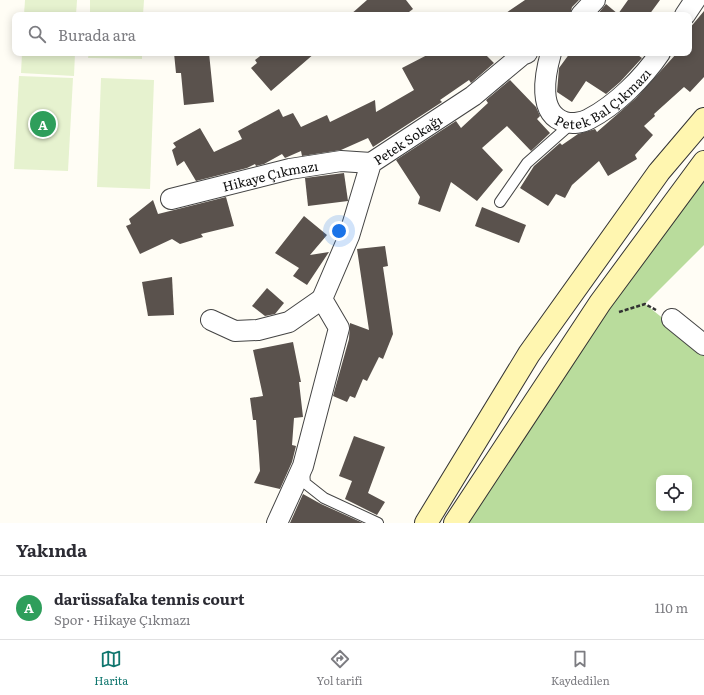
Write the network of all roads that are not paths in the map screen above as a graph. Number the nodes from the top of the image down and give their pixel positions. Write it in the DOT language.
graph roads {
  1 [pos="595,0"];
  2 [pos="695,0"];
  3 [pos="584,12"];
  4 [pos="687,12"];
  5 [pos="521,56"];
  6 [pos="550,56"];
  7 [pos="658,56"];
  8 [pos="704,119"];
  9 [pos="571,124"];
  10 [pos="704,162"];
  11 [pos="371,163"];
  12 [pos="171,199"];
  13 [pos="500,202"];
  14 [pos="322,299"];
  15 [pos="672,319"];
  16 [pos="210,320"];
  17 [pos="704,345"];
  18 [pos="303,466"];
  19 [pos="277,523"];
  20 [pos="378,523"];
  21 [pos="426,523"];
  22 [pos="456,523"];
  1 -- 3 [label="street"];
  2 -- 4 [label="street"];
  5 -- 11 [label="street, Petek Sokağı"];
  6 -- 9 [label="street, Petek Bal Çıkmazı"];
  7 -- 9 [label="street, Petek Bal Çıkmazı"];
  8 -- 21 [label="main road"];
  9 -- 13 [label="lane"];
  10 -- 22 [label="main road"];
  11 -- 12 [label="street, Hikaye Çıkmazı"];
  11 -- 14 [label="street, Petek Sokağı"];
  14 -- 16 [label="street"];
  14 -- 18 [label="street"];
  15 -- 17 [label="street"];
  18 -- 19 [label="street"];
  18 -- 20 [label="lane"];
}
